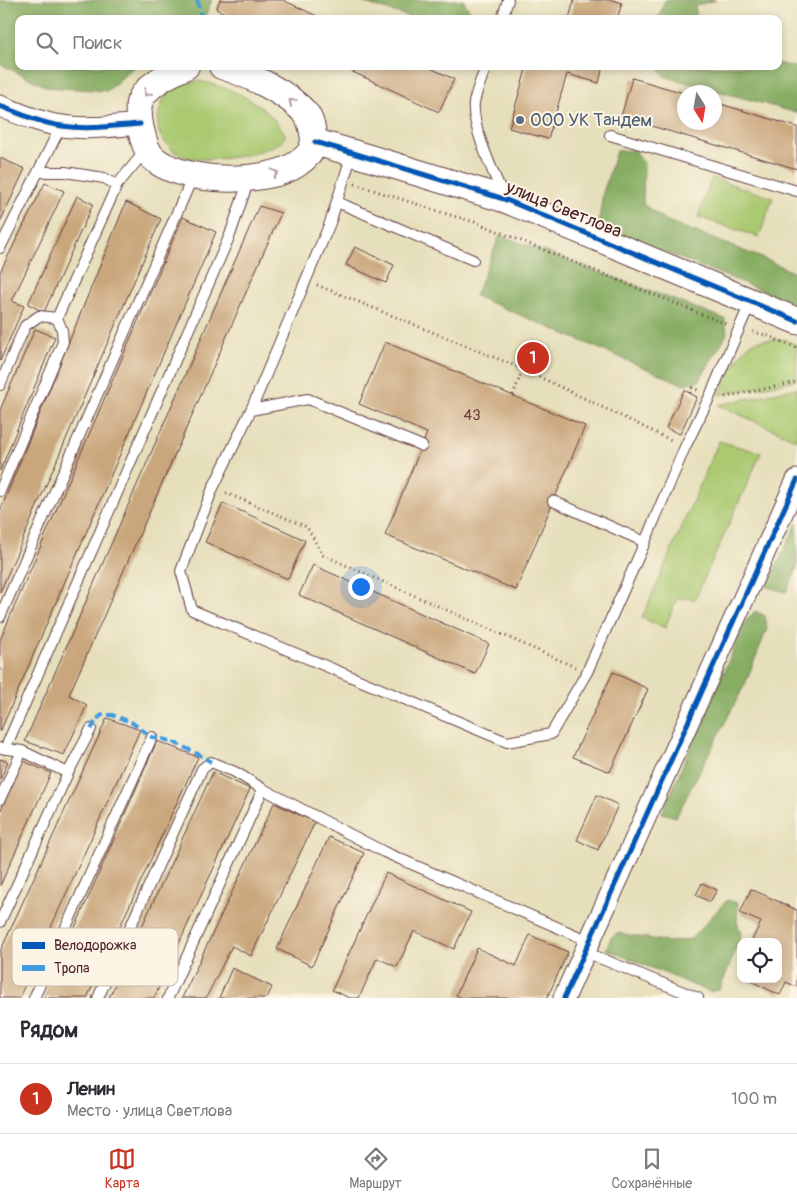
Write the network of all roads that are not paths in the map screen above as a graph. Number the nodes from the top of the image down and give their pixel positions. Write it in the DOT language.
graph roads {
  1 [pos="508,0"];
  2 [pos="503,15"];
  3 [pos="179,70"];
  4 [pos="236,70"];
  5 [pos="485,70"];
  6 [pos="0,106"];
  7 [pos="140,124"];
  8 [pos="61,126"];
  9 [pos="610,135"];
  10 [pos="315,142"];
  11 [pos="146,149"];
  12 [pos="353,153"];
  13 [pos="38,172"];
  14 [pos="193,175"];
  15 [pos="250,178"];
  16 [pos="117,185"];
  17 [pos="797,191"];
  18 [pos="504,198"];
  19 [pos="337,202"];
  20 [pos="0,248"];
  21 [pos="473,260"];
  22 [pos="751,301"];
  23 [pos="57,318"];
  24 [pos="797,321"];
  25 [pos="0,385"];
  26 [pos="251,410"];
  27 [pos="422,446"];
  28 [pos="797,480"];
  29 [pos="0,491"];
  30 [pos="553,501"];
  31 [pos="645,542"];
  32 [pos="0,617"];
  33 [pos="92,730"];
  34 [pos="152,737"];
  35 [pos="2,748"];
  36 [pos="22,751"];
  37 [pos="68,773"];
  38 [pos="263,789"];
  39 [pos="0,799"];
  40 [pos="0,922"];
  41 [pos="66,928"];
  42 [pos="130,928"];
  43 [pos="587,947"];
  44 [pos="178,976"];
  45 [pos="39,986"];
  46 [pos="103,986"];
  47 [pos="173,986"];
  48 [pos="34,998"];
  49 [pos="98,998"];
  50 [pos="168,998"];
  51 [pos="564,998"];
  52 [pos="698,998"];
  1 -- 2 [label="lane"];
  3 -- 7 [label="street, one-way"];
  10 -- 4 [label="street, one-way"];
  5 -- 18 [label="lane"];
  6 -- 8 [label="street"];
  7 -- 8 [label="street"];
  7 -- 11 [label="street"];
  8 -- 13 [label="lane"];
  9 -- 17 [label="lane"];
  10 -- 12 [label="street, улица Светлова"];
  15 -- 10 [label="street, one-way"];
  11 -- 14 [label="street"];
  11 -- 16 [label="lane"];
  12 -- 18 [label="street, улица Светлова"];
  12 -- 19 [label="lane"];
  13 -- 16 [label="lane"];
  13 -- 20 [label="lane"];
  14 -- 15 [label="street"];
  14 -- 32 [label="lane"];
  15 -- 35 [label="lane"];
  16 -- 23 [label="lane"];
  18 -- 22 [label="street, улица Светлова"];
  19 -- 21 [label="lane"];
  19 -- 26 [label="lane"];
  22 -- 24 [label="street, улица Светлова"];
  22 -- 31 [label="lane"];
  23 -- 25 [label="lane"];
  23 -- 29 [label="lane"];
  26 -- 27 [label="lane"];
  26 -- 31 [label="lane"];
  28 -- 43 [label="street"];
  30 -- 31 [label="lane"];
  33 -- 37 [label="lane"];
  34 -- 41 [label="lane"];
  35 -- 36 [label="lane"];
  36 -- 37 [label="lane"];
  36 -- 39 [label="lane"];
  37 -- 40 [label="lane"];
  38 -- 42 [label="lane"];
  38 -- 43 [label="lane"];
  38 -- 44 [label="lane"];
  43 -- 51 [label="street"];
  43 -- 52 [label="lane"];
  45 -- 48 [label="lane"];
  46 -- 49 [label="lane"];
  47 -- 50 [label="lane"];
}
